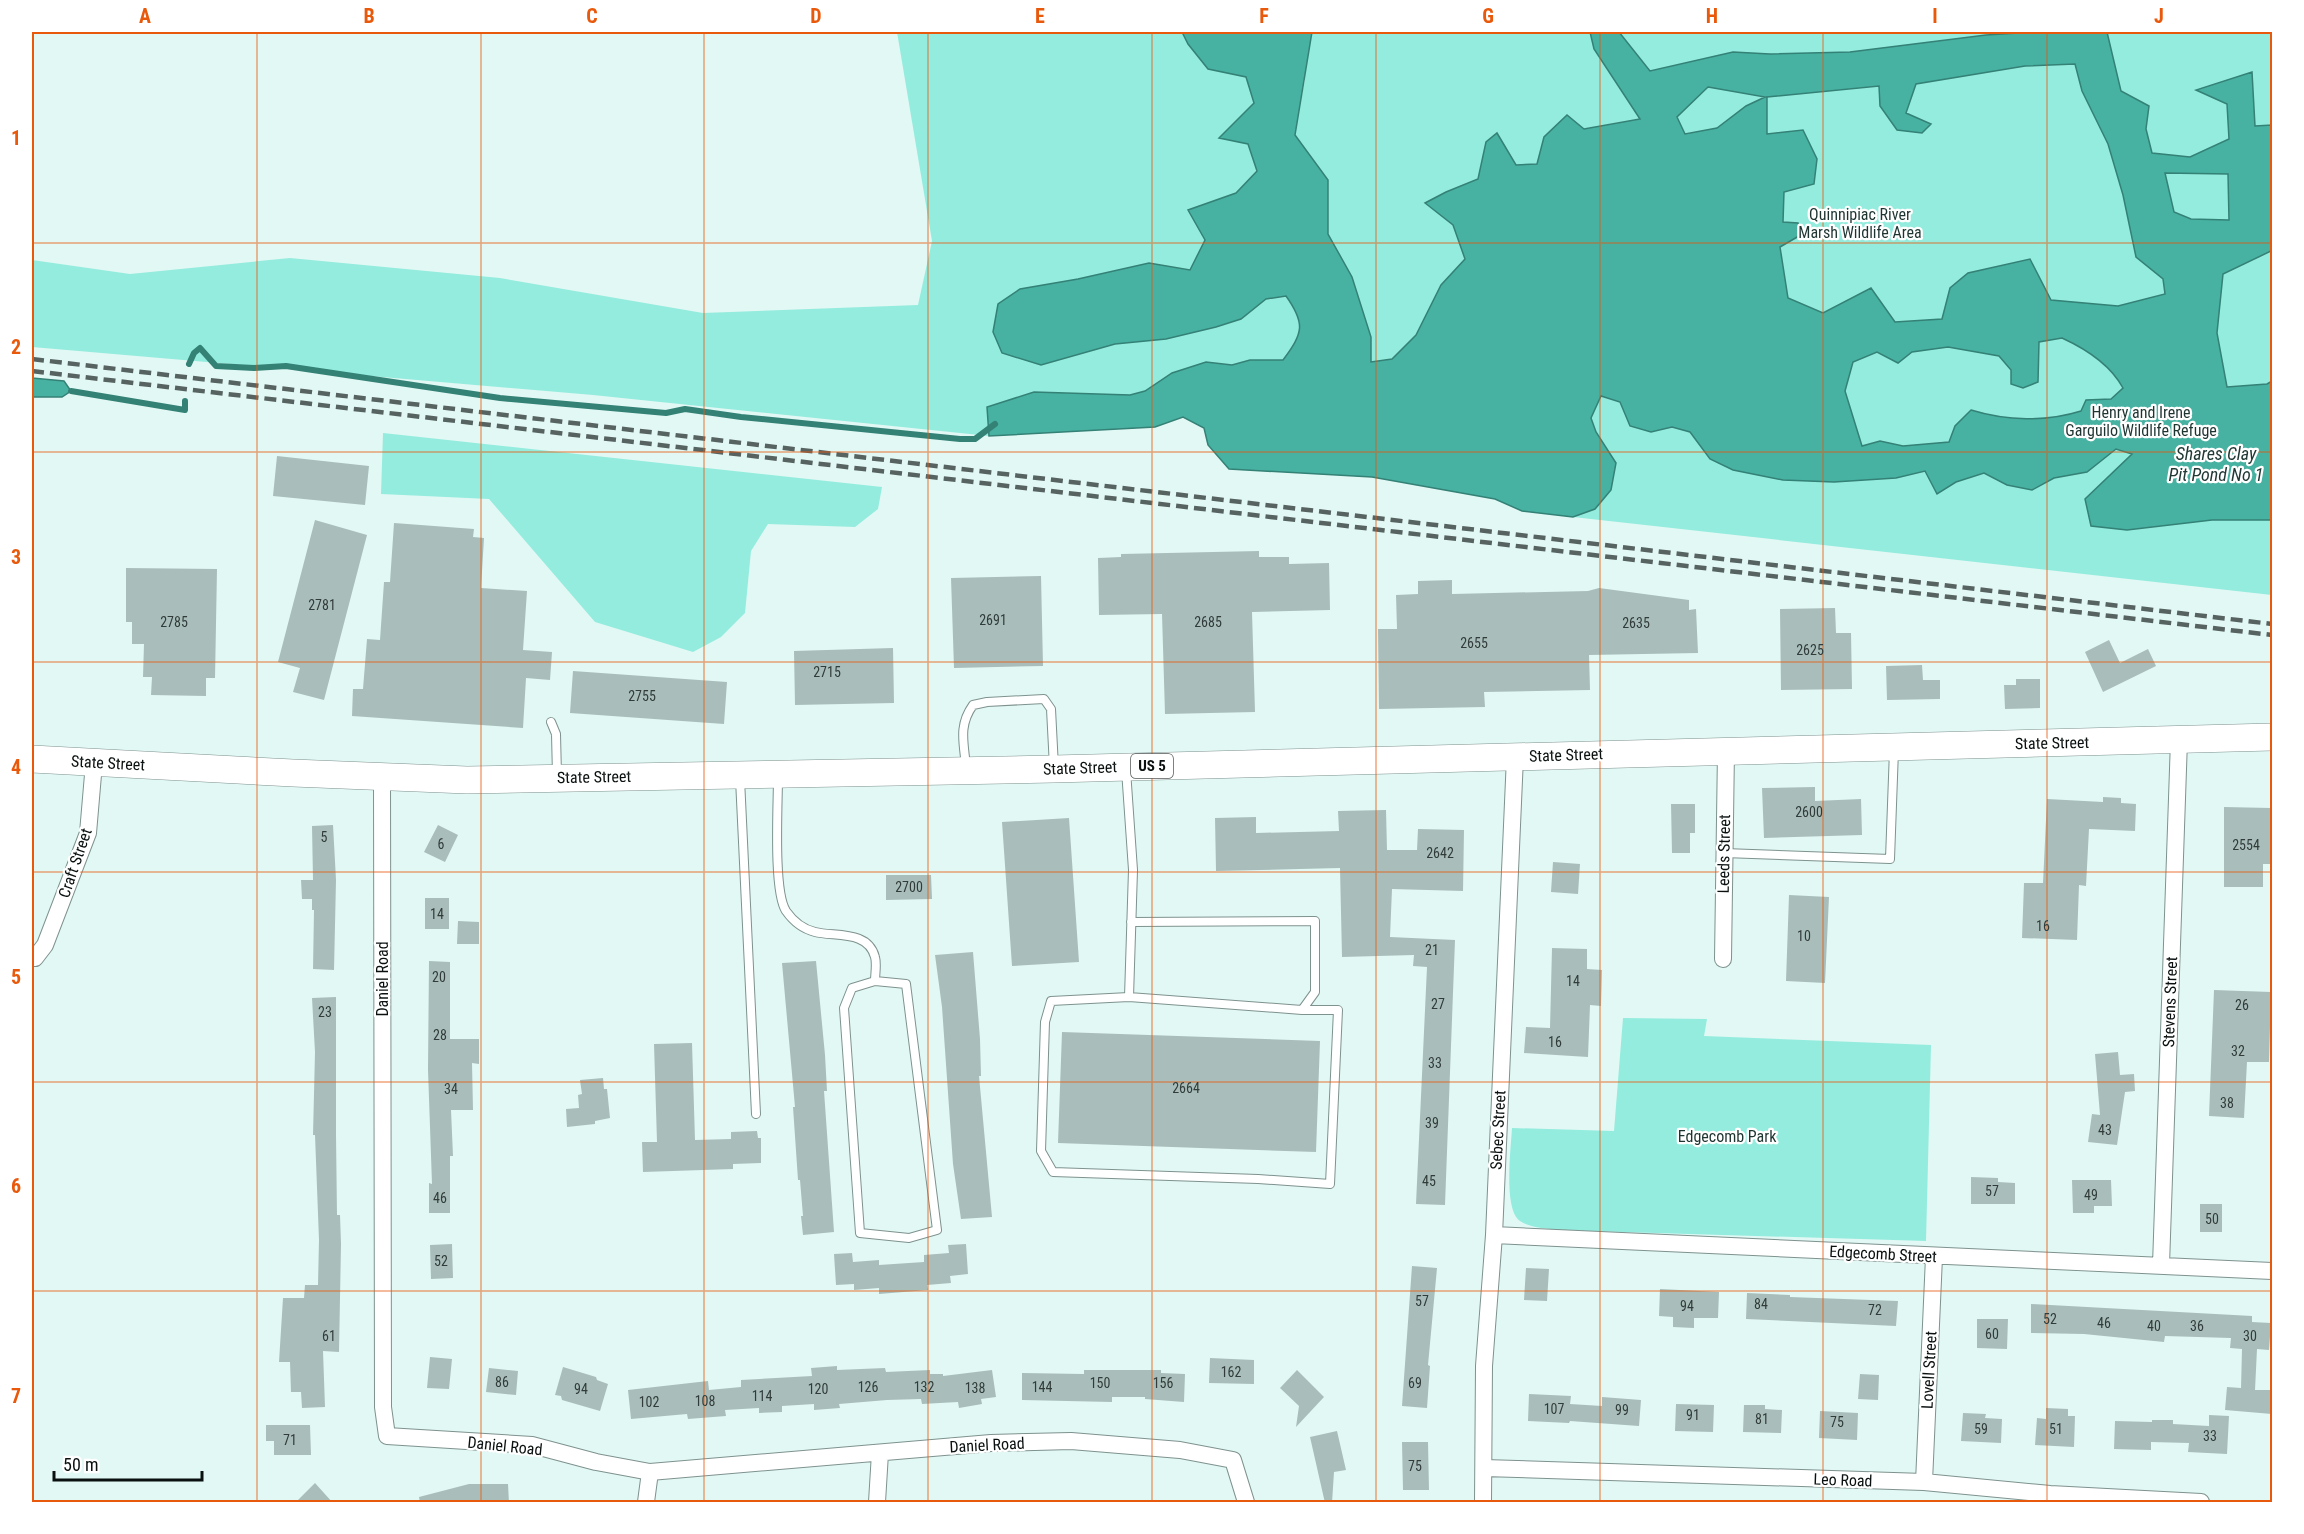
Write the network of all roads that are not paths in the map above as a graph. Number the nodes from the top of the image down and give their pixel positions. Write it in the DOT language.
graph roads {
  1 [pos="551,722"];
  2 [pos="2272,737"];
  3 [pos="2179,740"];
  4 [pos="1894,746"];
  5 [pos="1726,750"];
  6 [pos="1515,757"];
  7 [pos="32,759"];
  8 [pos="94,763"];
  9 [pos="1126,767"];
  10 [pos="1054,769"];
  11 [pos="966,770"];
  12 [pos="740,774"];
  13 [pos="778,774"];
  14 [pos="382,777"];
  15 [pos="556,778"];
  16 [pos="1724,853"];
  17 [pos="1131,922"];
  18 [pos="33,957"];
  19 [pos="1723,958"];
  20 [pos="874,981"];
  21 [pos="1129,997"];
  22 [pos="1302,1010"];
  23 [pos="756,1114"];
  24 [pos="1494,1235"];
  25 [pos="1934,1257"];
  26 [pos="2161,1265"];
  27 [pos="2272,1271"];
  28 [pos="880,1454"];
  29 [pos="1484,1468"];
  30 [pos="650,1472"];
  31 [pos="1924,1482"];
  32 [pos="2050,1498"];
  33 [pos="646,1503"];
  34 [pos="877,1503"];
  35 [pos="1246,1503"];
  36 [pos="1483,1503"];
  37 [pos="2201,1503"];
  1 -- 15 [label="lane"];
  2 -- 3 [label="main road, State Street / US 5"];
  3 -- 4 [label="main road, State Street / US 5"];
  3 -- 26 [label="street, Stevens Street"];
  4 -- 5 [label="main road, State Street / US 5"];
  4 -- 16 [label="lane"];
  5 -- 6 [label="main road, State Street / US 5"];
  5 -- 16 [label="street, Leeds Street"];
  6 -- 9 [label="main road, State Street / US 5"];
  6 -- 24 [label="street, Sebec Street"];
  7 -- 8 [label="main road, State Street / US 5"];
  8 -- 14 [label="main road, State Street / US 5"];
  8 -- 18 [label="street, Craft Street"];
  9 -- 10 [label="main road, State Street / US 5"];
  9 -- 17 [label="lane"];
  10 -- 11 [label="main road, State Street / US 5"];
  10 -- 11 [label="lane"];
  11 -- 13 [label="main road, State Street / US 5"];
  12 -- 13 [label="main road, State Street / US 5"];
  12 -- 15 [label="main road, State Street / US 5"];
  12 -- 23 [label="lane"];
  13 -- 20 [label="lane"];
  14 -- 15 [label="main road, State Street / US 5"];
  14 -- 30 [label="street, Daniel Road"];
  16 -- 19 [label="street, Leeds Street"];
  17 -- 21 [label="lane"];
  17 -- 22 [label="lane"];
  20 -- 20 [label="lane"];
  21 -- 22 [label="lane"];
  21 -- 22 [label="lane"];
  24 -- 25 [label="street, Edgecomb Street"];
  24 -- 29 [label="street, Sebec Street"];
  25 -- 26 [label="street, Edgecomb Street"];
  25 -- 31 [label="street, Lovell Street"];
  26 -- 27 [label="street, Edgecomb Street"];
  28 -- 30 [label="street, Daniel Road"];
  28 -- 34 [label="street"];
  28 -- 35 [label="street, Daniel Road"];
  29 -- 31 [label="street, Leo Road"];
  29 -- 36 [label="street, Sebec Street"];
  30 -- 33 [label="street"];
  31 -- 32 [label="street, Leo Road"];
  32 -- 37 [label="street, Leo Road"];
}
